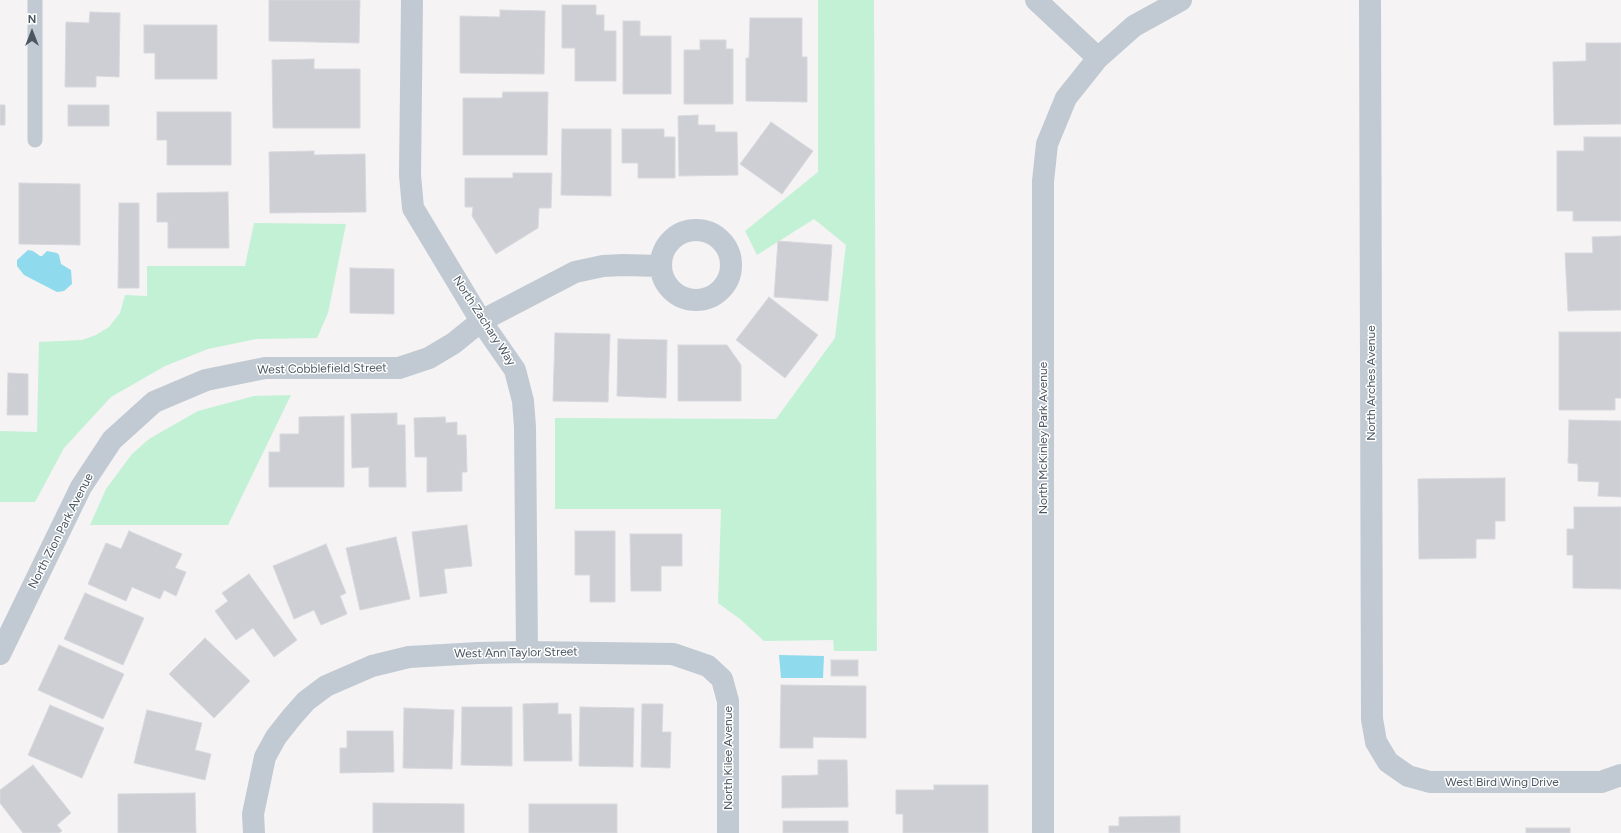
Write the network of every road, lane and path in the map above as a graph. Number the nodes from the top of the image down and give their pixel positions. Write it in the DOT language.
graph roads {
  1 [pos="35,0"];
  2 [pos="412,0"];
  3 [pos="1036,0"];
  4 [pos="1181,0"];
  5 [pos="1370,0"];
  6 [pos="1098,58"];
  7 [pos="35,140"];
  8 [pos="660,266"];
  9 [pos="481,321"];
  10 [pos="154,402"];
  11 [pos="527,652"];
  12 [pos="0,654"];
  13 [pos="708,666"];
  14 [pos="1388,762"];
  15 [pos="1621,775"];
  16 [pos="254,833"];
  17 [pos="728,833"];
  18 [pos="1043,833"];
  1 -- 7 [label="lane"];
  2 -- 9 [label="street, North Zachary Way"];
  3 -- 6 [label="street"];
  4 -- 6 [label="street, North McKinley Park Avenue"];
  5 -- 14 [label="street, North Arches Avenue"];
  6 -- 18 [label="street, North McKinley Park Avenue"];
  8 -- 9 [label="street, West Cobblefield Street"];
  9 -- 10 [label="street, West Cobblefield Street"];
  9 -- 11 [label="street, North Zachary Way"];
  10 -- 12 [label="street, North Zion Park Avenue"];
  11 -- 13 [label="street, West Ann Taylor Street"];
  11 -- 16 [label="street, West Ann Taylor Street"];
  13 -- 17 [label="street, North Kilee Avenue"];
  14 -- 15 [label="street, West Bird Wing Drive"];
}
